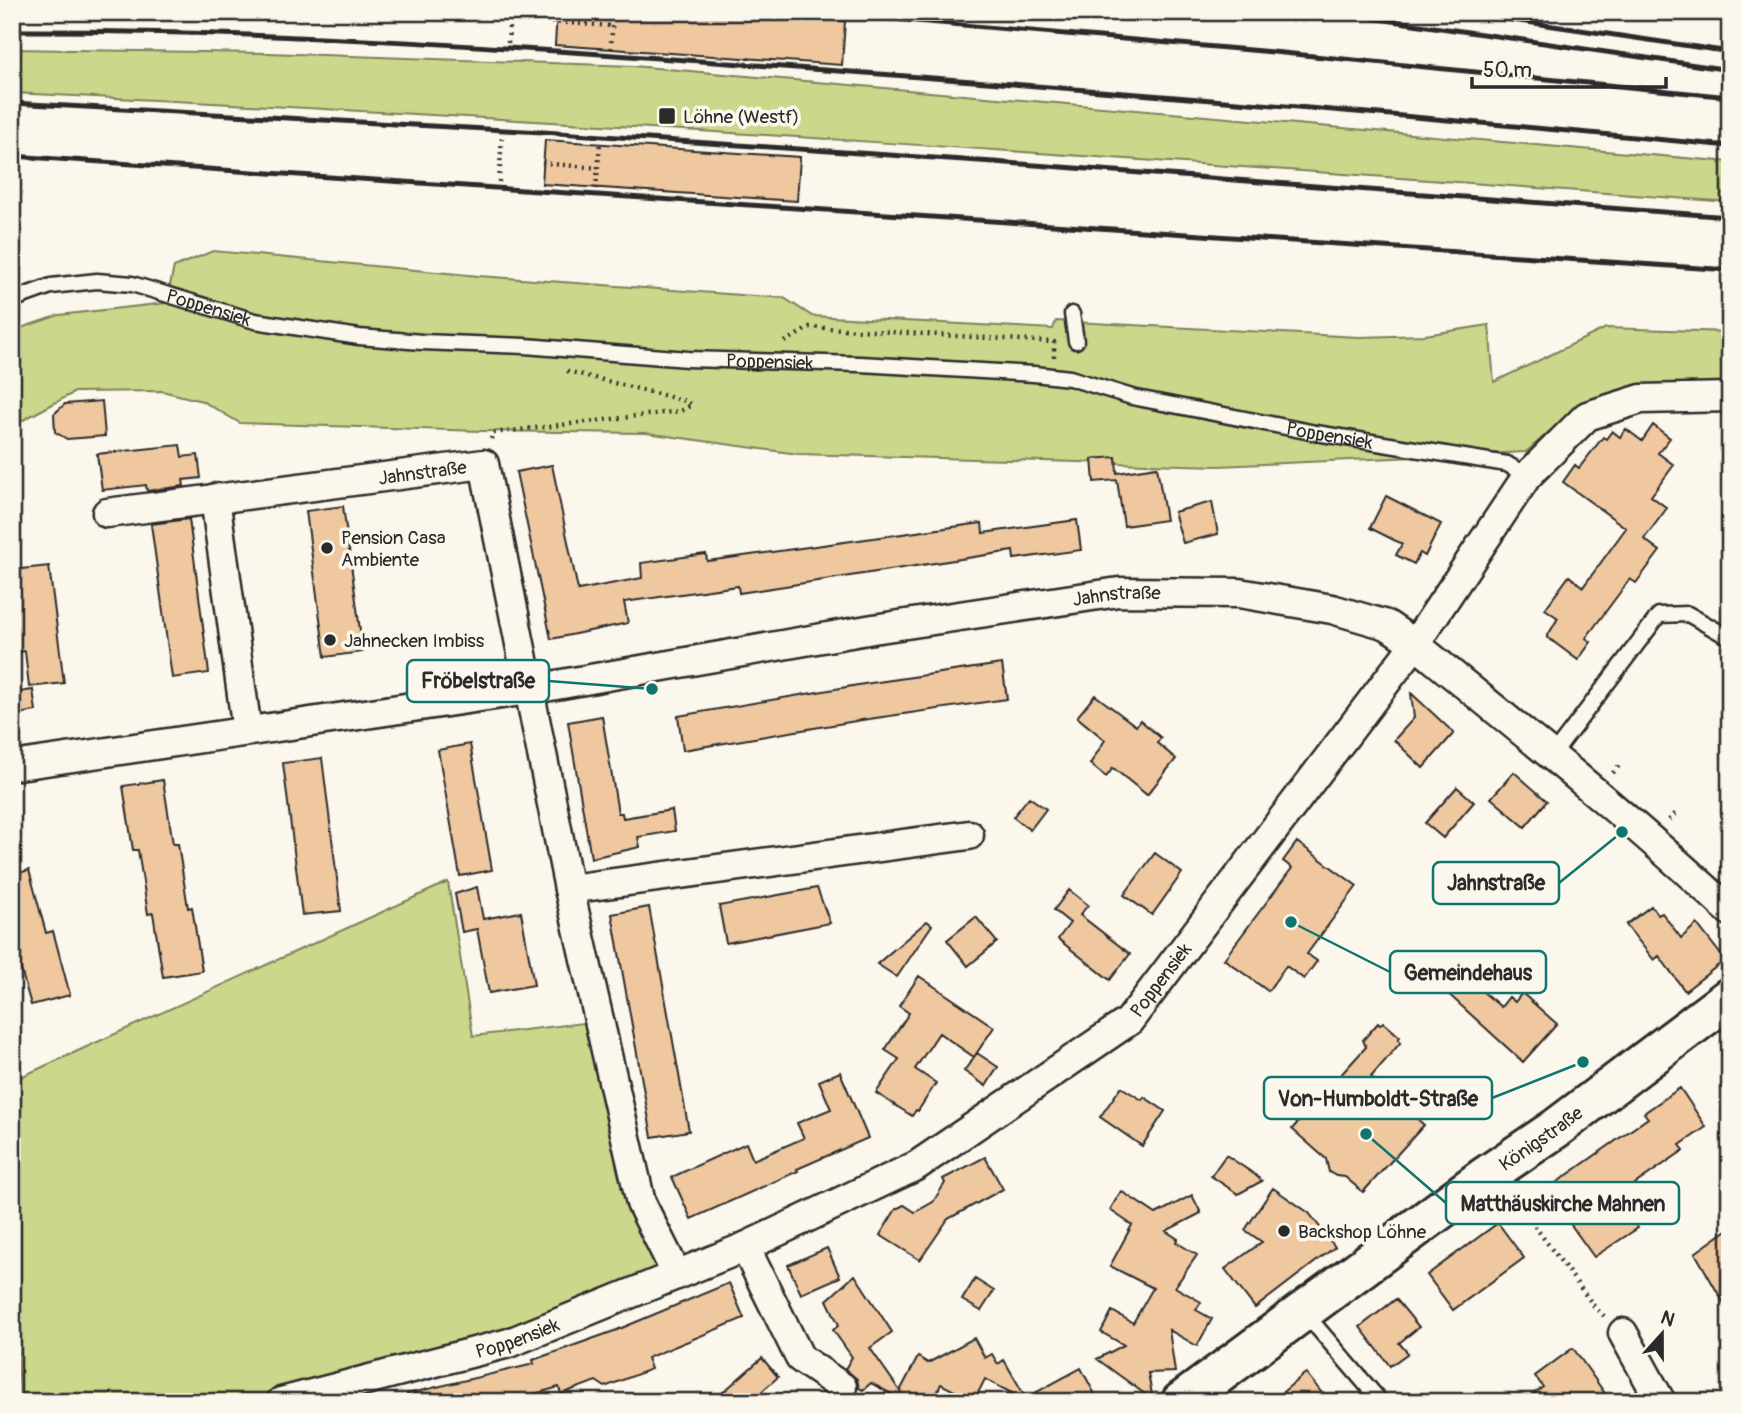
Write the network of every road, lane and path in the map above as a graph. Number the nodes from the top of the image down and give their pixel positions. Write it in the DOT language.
graph roads {
  1 [pos="510,12"];
  2 [pos="613,12"];
  3 [pos="551,22"];
  4 [pos="612,26"];
  5 [pos="508,43"];
  6 [pos="611,48"];
  7 [pos="502,137"];
  8 [pos="600,143"];
  9 [pos="542,163"];
  10 [pos="598,168"];
  11 [pos="499,182"];
  12 [pos="596,189"];
  13 [pos="12,300"];
  14 [pos="1072,314"];
  15 [pos="1076,341"];
  16 [pos="781,345"];
  17 [pos="566,371"];
  18 [pos="1070,378"];
  19 [pos="1730,397"];
  20 [pos="484,464"];
  21 [pos="1527,476"];
  22 [pos="215,498"];
  23 [pos="107,513"];
  24 [pos="1730,638"];
  25 [pos="1415,643"];
  26 [pos="528,690"];
  27 [pos="247,731"];
  28 [pos="1552,756"];
  29 [pos="1621,763"];
  30 [pos="12,766"];
  31 [pos="1611,775"];
  32 [pos="1678,811"];
  33 [pos="1667,823"];
  34 [pos="969,835"];
  35 [pos="569,889"];
  36 [pos="1730,911"];
  37 [pos="1730,997"];
  38 [pos="1483,1178"];
  39 [pos="745,1247"];
  40 [pos="677,1275"];
  41 [pos="1302,1310"];
  42 [pos="1622,1333"];
  43 [pos="842,1387"];
  44 [pos="281,1402"];
  45 [pos="1181,1402"];
  46 [pos="1381,1402"];
  47 [pos="1661,1402"];
  1 -- 5 [label="path"];
  2 -- 4 [label="path"];
  3 -- 4 [label="path"];
  4 -- 6 [label="path"];
  7 -- 11 [label="path"];
  8 -- 10 [label="path"];
  9 -- 10 [label="path"];
  10 -- 12 [label="path"];
  13 -- 18 [label="lane, Poppensiek"];
  14 -- 15 [label="lane"];
  16 -- 18 [label="path"];
  17 -- 20 [label="path"];
  18 -- 21 [label="lane, Poppensiek"];
  19 -- 21 [label="street, Poppensiek"];
  20 -- 22 [label="street, Jahnstraße"];
  20 -- 26 [label="street, Jahnstraße"];
  21 -- 25 [label="street, Poppensiek"];
  22 -- 23 [label="street, Jahnstraße"];
  22 -- 27 [label="street"];
  24 -- 28 [label="lane"];
  25 -- 26 [label="street, Jahnstraße"];
  25 -- 28 [label="street, Jahnstraße"];
  25 -- 39 [label="street, Poppensiek"];
  26 -- 27 [label="street, Jahnstraße"];
  26 -- 35 [label="street"];
  27 -- 30 [label="street, Jahnstraße"];
  28 -- 36 [label="street, Jahnstraße"];
  29 -- 31 [label="path"];
  32 -- 33 [label="path"];
  34 -- 35 [label="street"];
  35 -- 40 [label="street"];
  37 -- 38 [label="main road, Königstraße"];
  38 -- 41 [label="main road, Königstraße"];
  38 -- 42 [label="path"];
  39 -- 40 [label="street, Poppensiek"];
  39 -- 43 [label="street"];
  40 -- 44 [label="street, Poppensiek"];
  41 -- 45 [label="main road, Königstraße"];
  41 -- 46 [label="lane"];
  42 -- 47 [label="street"];
}
